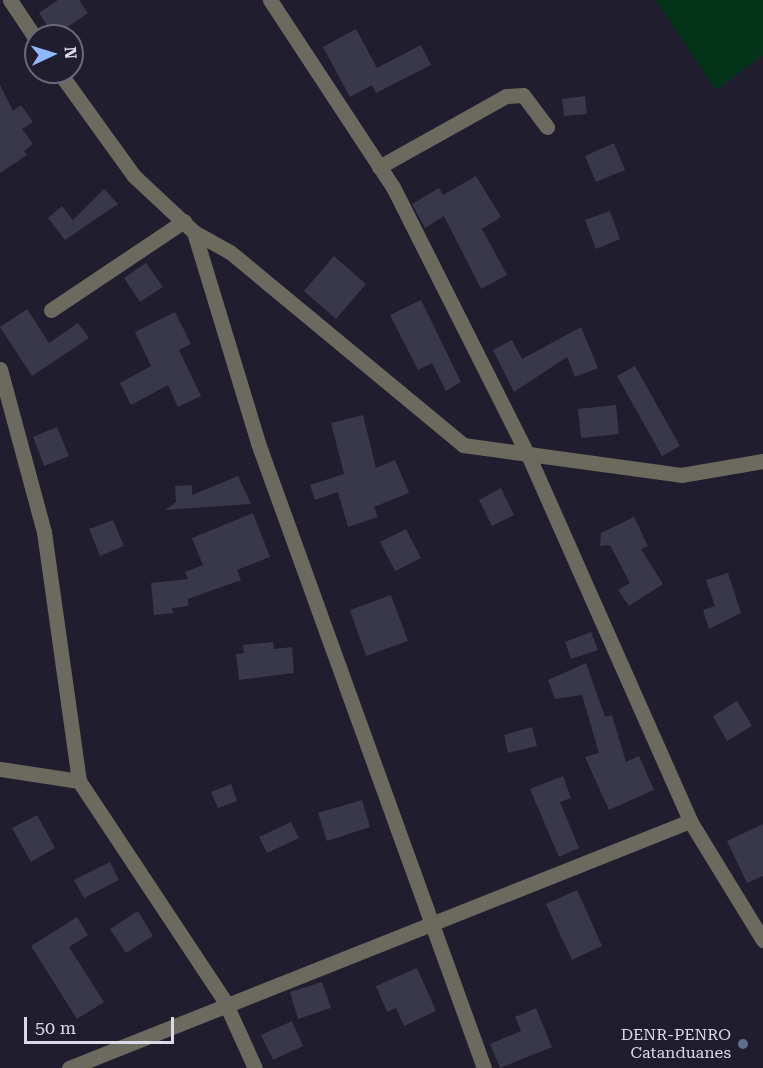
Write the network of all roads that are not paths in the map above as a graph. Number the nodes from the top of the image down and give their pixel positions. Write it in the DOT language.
graph roads {
  1 [pos="10,0"];
  2 [pos="270,0"];
  3 [pos="26,24"];
  4 [pos="67,84"];
  5 [pos="547,127"];
  6 [pos="379,167"];
  7 [pos="189,226"];
  8 [pos="51,310"];
  9 [pos="0,369"];
  10 [pos="529,457"];
  11 [pos="763,461"];
  12 [pos="0,769"];
  13 [pos="79,781"];
  14 [pos="690,821"];
  15 [pos="428,921"];
  16 [pos="763,940"];
  17 [pos="225,1002"];
  18 [pos="69,1068"];
  19 [pos="255,1068"];
  20 [pos="484,1068"];
  1 -- 3 [label="street"];
  2 -- 6 [label="street"];
  4 -- 7 [label="street"];
  5 -- 6 [label="street"];
  6 -- 10 [label="street"];
  7 -- 8 [label="street"];
  7 -- 10 [label="street"];
  7 -- 15 [label="street"];
  9 -- 13 [label="street"];
  10 -- 11 [label="street"];
  10 -- 14 [label="street"];
  12 -- 13 [label="street"];
  13 -- 17 [label="street"];
  14 -- 15 [label="street"];
  14 -- 16 [label="street"];
  15 -- 17 [label="street"];
  15 -- 20 [label="street"];
  17 -- 18 [label="street"];
  17 -- 19 [label="street"];
}
